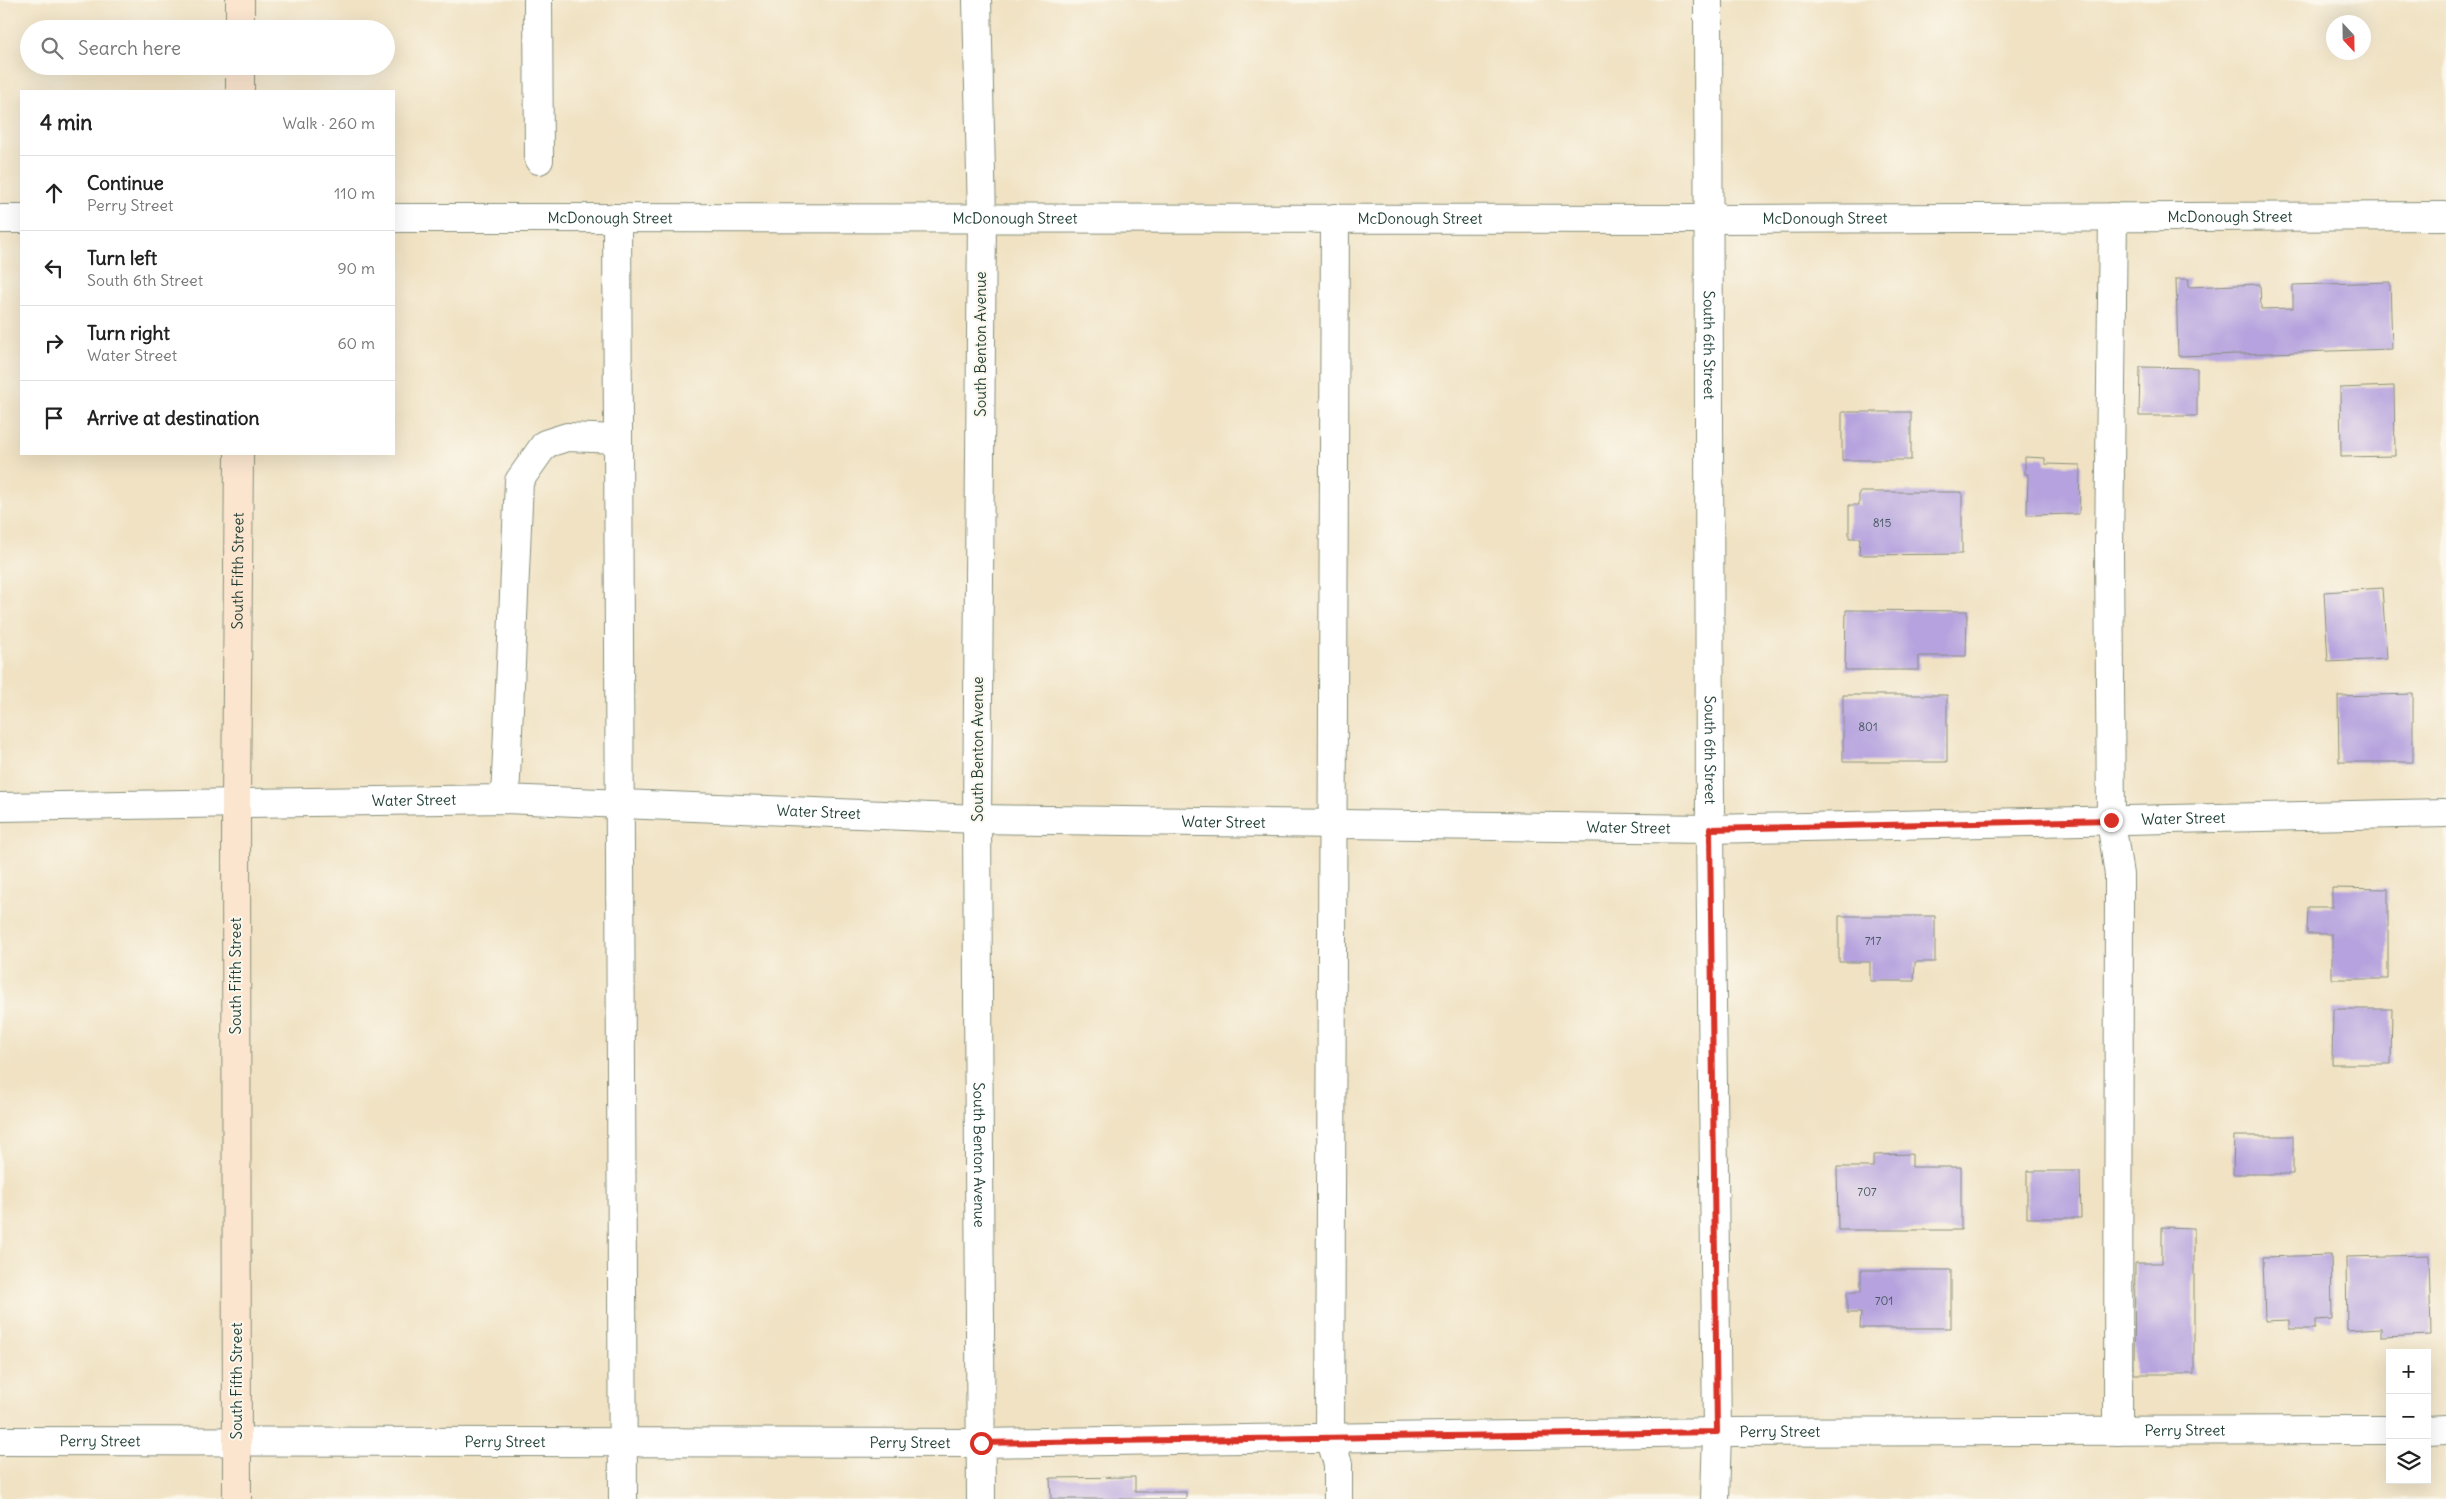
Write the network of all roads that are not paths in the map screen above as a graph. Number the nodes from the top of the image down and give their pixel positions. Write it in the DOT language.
graph roads {
  1 [pos="240,0"];
  2 [pos="538,0"];
  3 [pos="977,0"];
  4 [pos="1708,0"];
  5 [pos="240,20"];
  6 [pos="240,75"];
  7 [pos="240,90"];
  8 [pos="539,160"];
  9 [pos="2446,216"];
  10 [pos="2113,217"];
  11 [pos="395,218"];
  12 [pos="617,218"];
  13 [pos="982,218"];
  14 [pos="1334,218"];
  15 [pos="0,219"];
  16 [pos="20,219"];
  17 [pos="1708,219"];
  18 [pos="618,439"];
  19 [pos="239,455"];
  20 [pos="505,799"];
  21 [pos="236,802"];
  22 [pos="619,804"];
  23 [pos="0,807"];
  24 [pos="2446,814"];
  25 [pos="978,819"];
  26 [pos="2111,820"];
  27 [pos="1332,824"];
  28 [pos="1710,829"];
  29 [pos="2446,1429"];
  30 [pos="2386,1430"];
  31 [pos="2431,1430"];
  32 [pos="2118,1431"];
  33 [pos="1717,1432"];
  34 [pos="1330,1438"];
  35 [pos="0,1441"];
  36 [pos="237,1442"];
  37 [pos="623,1442"];
  38 [pos="981,1443"];
  39 [pos="237,1499"];
  40 [pos="623,1499"];
  41 [pos="981,1499"];
  42 [pos="1338,1499"];
  43 [pos="1715,1499"];
  1 -- 5 [label="main road"];
  2 -- 8 [label="street"];
  3 -- 13 [label="street, South Benton Avenue"];
  4 -- 17 [label="street, South 6th Street"];
  6 -- 7 [label="main road"];
  9 -- 10 [label="street, McDonough Street"];
  10 -- 17 [label="street, McDonough Street"];
  10 -- 26 [label="street"];
  11 -- 12 [label="street, McDonough Street"];
  12 -- 13 [label="street, McDonough Street"];
  12 -- 18 [label="street"];
  13 -- 14 [label="street, McDonough Street"];
  13 -- 25 [label="street, South Benton Avenue"];
  14 -- 17 [label="street, McDonough Street"];
  14 -- 27 [label="street"];
  15 -- 16 [label="street"];
  17 -- 28 [label="street, South 6th Street"];
  18 -- 20 [label="street"];
  18 -- 22 [label="street"];
  19 -- 21 [label="main road, South Fifth Street"];
  20 -- 21 [label="street, Water Street"];
  20 -- 22 [label="street, Water Street"];
  21 -- 23 [label="street, Water Street"];
  21 -- 36 [label="main road, South Fifth Street"];
  22 -- 25 [label="street, Water Street"];
  22 -- 37 [label="street"];
  24 -- 26 [label="street, Water Street"];
  25 -- 27 [label="street, Water Street"];
  25 -- 38 [label="street, South Benton Avenue"];
  26 -- 28 [label="street, Water Street"];
  26 -- 32 [label="street"];
  27 -- 28 [label="street, Water Street"];
  27 -- 34 [label="street"];
  28 -- 33 [label="street, South 6th Street"];
  29 -- 31 [label="street"];
  30 -- 32 [label="street, Perry Street"];
  32 -- 33 [label="street, Perry Street"];
  33 -- 34 [label="street, Perry Street"];
  33 -- 43 [label="street, South 6th Street"];
  34 -- 38 [label="street, Perry Street"];
  34 -- 42 [label="street"];
  35 -- 36 [label="street, Perry Street"];
  36 -- 37 [label="street, Perry Street"];
  36 -- 39 [label="main road, South Fifth Street"];
  37 -- 38 [label="street, Perry Street"];
  37 -- 40 [label="street"];
  38 -- 41 [label="street, South Benton Avenue"];
}
